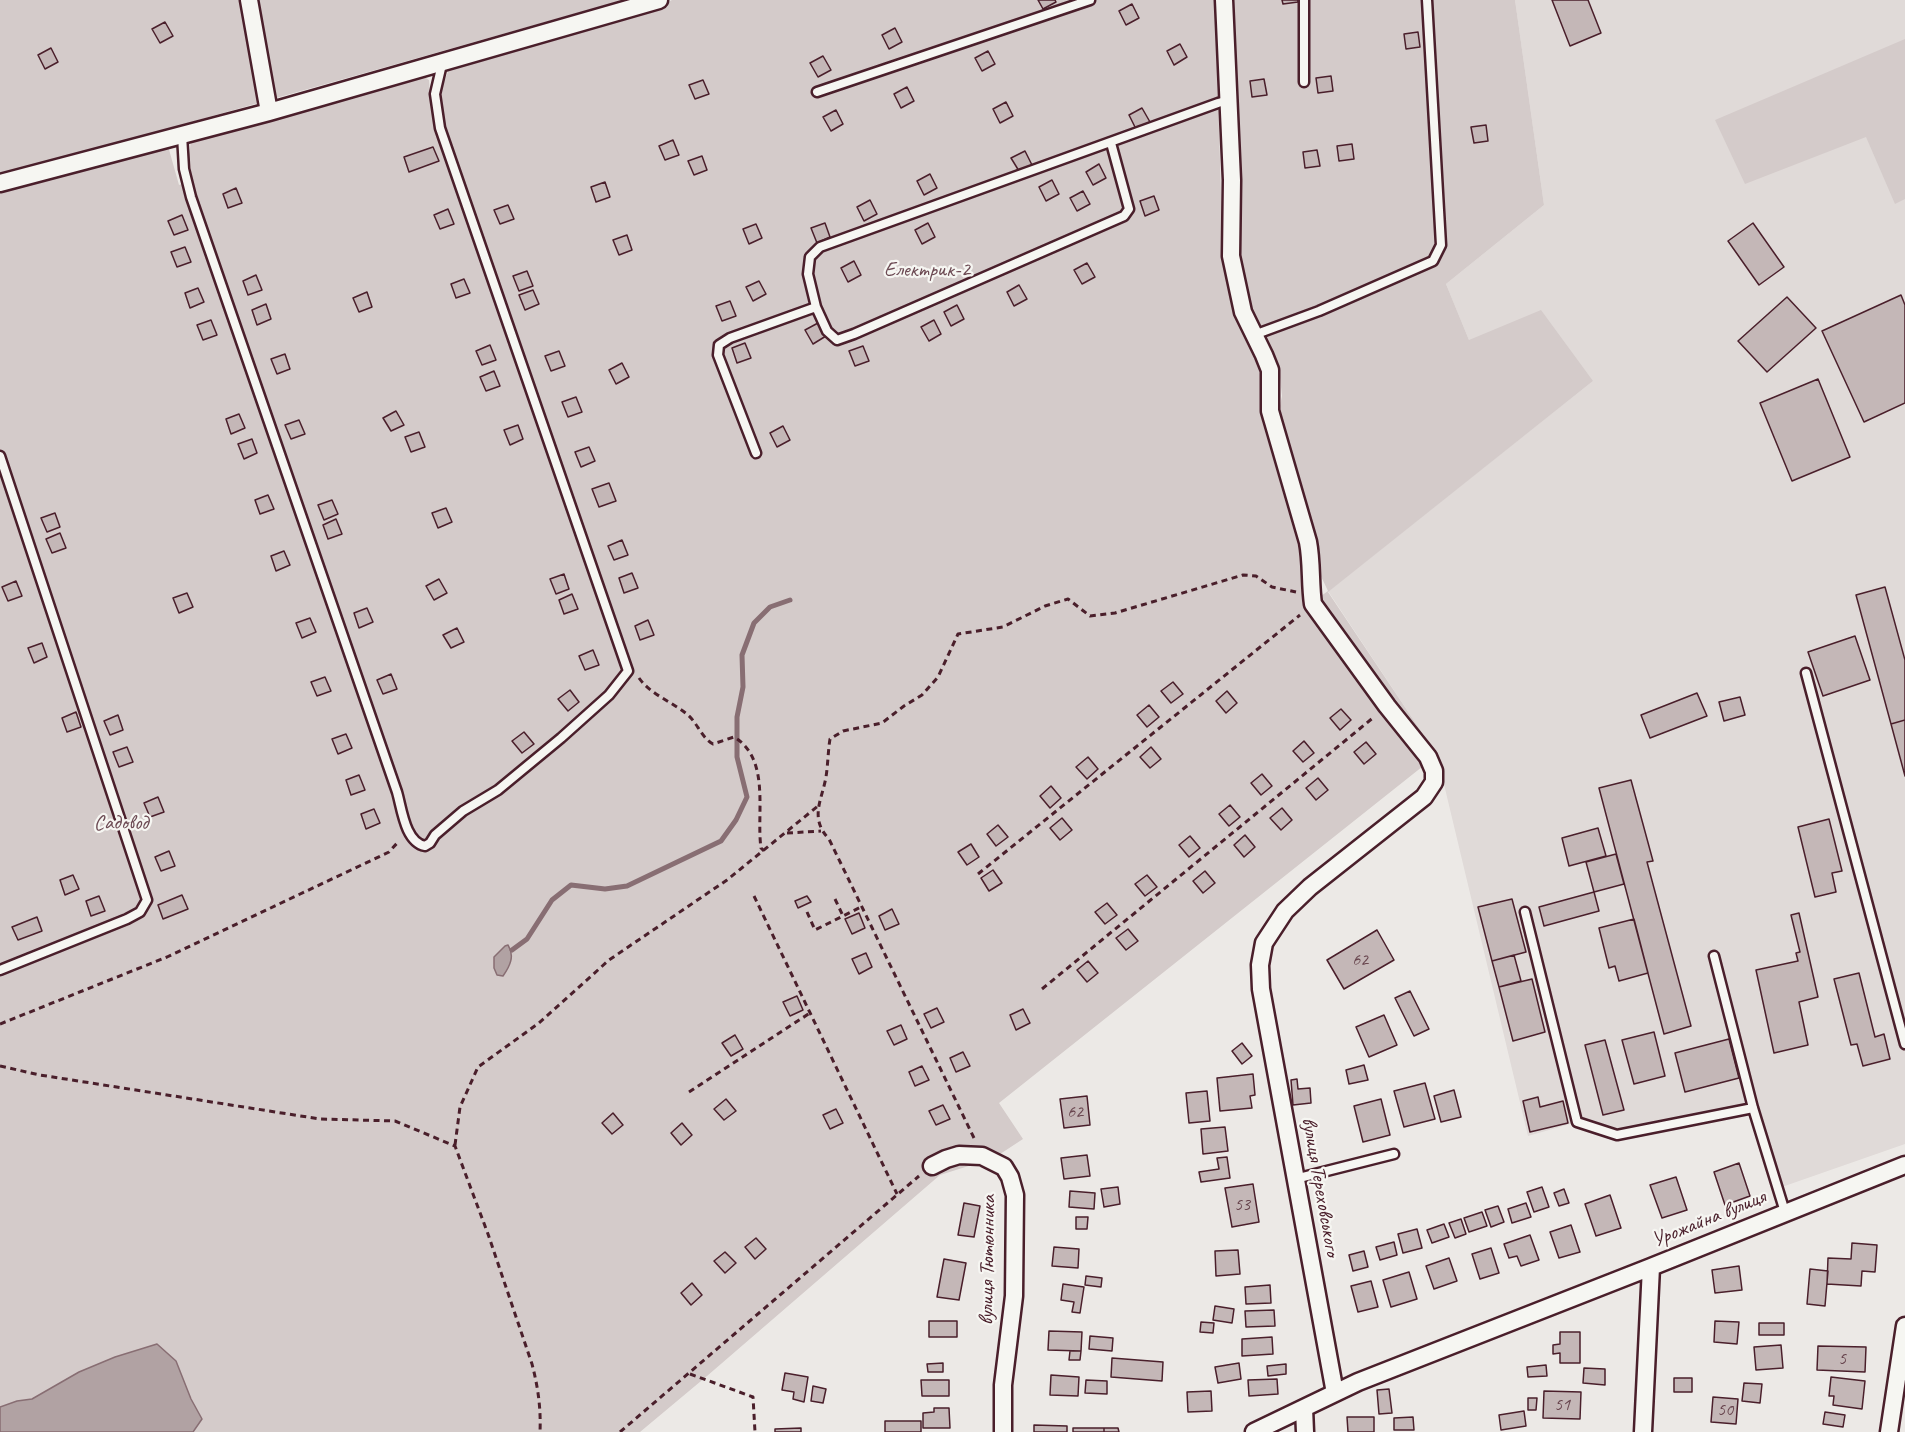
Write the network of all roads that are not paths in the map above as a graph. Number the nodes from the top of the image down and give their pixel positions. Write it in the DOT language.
graph roads {
  1 [pos="249,0"];
  2 [pos="659,0"];
  3 [pos="1090,0"];
  4 [pos="1224,0"];
  5 [pos="1304,0"];
  6 [pos="1427,0"];
  7 [pos="442,64"];
  8 [pos="1304,82"];
  9 [pos="817,92"];
  10 [pos="1229,100"];
  11 [pos="269,112"];
  12 [pos="183,135"];
  13 [pos="1111,143"];
  14 [pos="0,183"];
  15 [pos="816,307"];
  16 [pos="1254,335"];
  17 [pos="756,453"];
  18 [pos="0,456"];
  19 [pos="1806,673"];
  20 [pos="1525,912"];
  21 [pos="1714,956"];
  22 [pos="0,970"];
  23 [pos="1905,1044"];
  24 [pos="1753,1108"];
  25 [pos="1394,1154"];
  26 [pos="1905,1165"];
  27 [pos="932,1166"];
  28 [pos="1295,1179"];
  29 [pos="1785,1212"];
  30 [pos="1651,1267"];
  31 [pos="1905,1328"];
  32 [pos="1335,1393"];
  33 [pos="1304,1408"];
  34 [pos="1003,1432"];
  35 [pos="1254,1432"];
  36 [pos="1305,1432"];
  37 [pos="1643,1432"];
  38 [pos="1889,1432"];
  1 -- 11 [label="street"];
  2 -- 7 [label="street"];
  3 -- 9 [label="lane"];
  4 -- 10 [label="street"];
  5 -- 8 [label="lane"];
  6 -- 16 [label="lane"];
  7 -- 11 [label="street"];
  7 -- 12 [label="lane"];
  10 -- 13 [label="lane"];
  10 -- 16 [label="street"];
  11 -- 12 [label="street"];
  12 -- 14 [label="street"];
  13 -- 15 [label="lane"];
  13 -- 15 [label="lane"];
  15 -- 17 [label="lane"];
  16 -- 28 [label="street, вулиця Тереховського"];
  18 -- 22 [label="lane"];
  19 -- 23 [label="lane"];
  20 -- 24 [label="lane"];
  21 -- 24 [label="lane"];
  24 -- 29 [label="lane"];
  25 -- 28 [label="lane"];
  26 -- 29 [label="street, Урожайна вулиця"];
  27 -- 34 [label="street, вулиця Тютюнника"];
  28 -- 32 [label="street, вулиця Тереховського"];
  29 -- 30 [label="street, Урожайна вулиця"];
  30 -- 32 [label="street"];
  30 -- 37 [label="street, Урожайна вулиця"];
  31 -- 38 [label="street"];
  32 -- 33 [label="street"];
  33 -- 35 [label="street"];
  33 -- 36 [label="street"];
}
